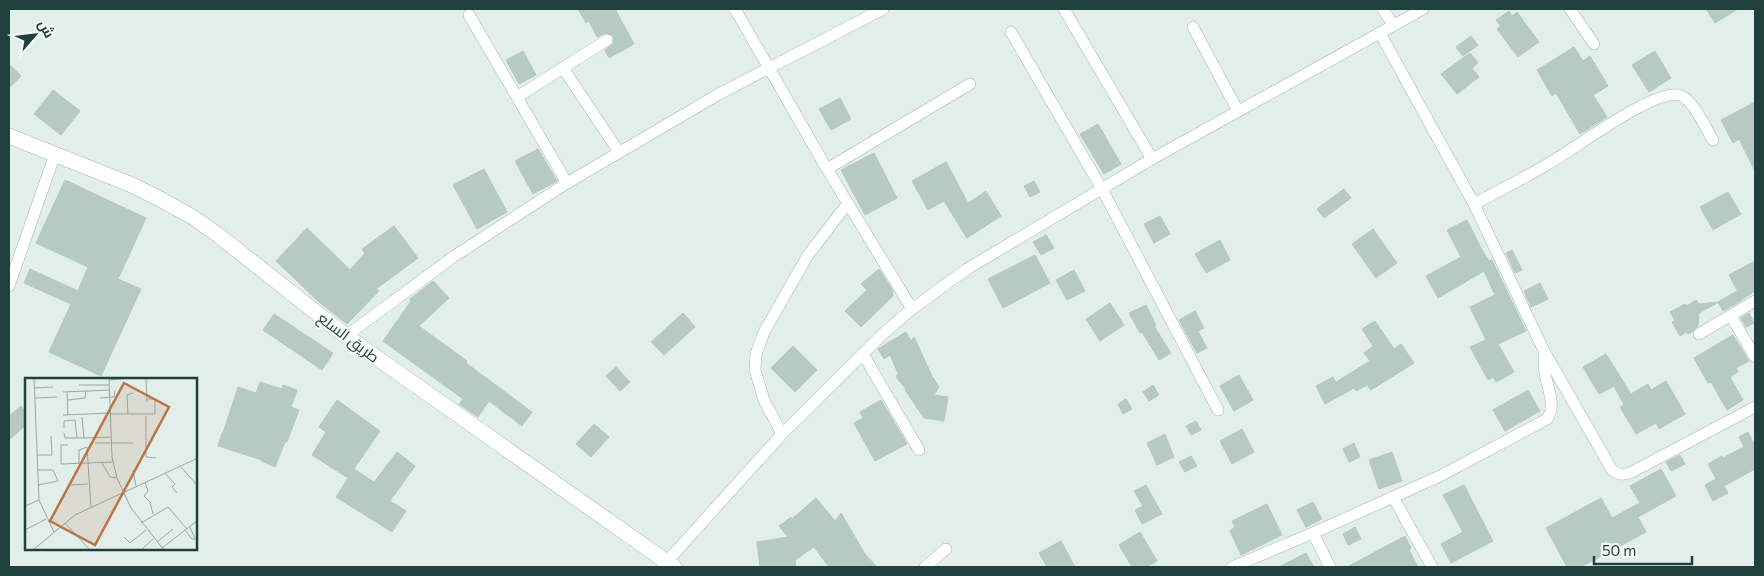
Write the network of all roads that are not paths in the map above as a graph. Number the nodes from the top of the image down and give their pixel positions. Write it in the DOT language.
graph roads {
  1 [pos="735,9"];
  2 [pos="882,9"];
  3 [pos="1064,9"];
  4 [pos="1383,9"];
  5 [pos="1423,9"];
  6 [pos="1570,9"];
  7 [pos="470,15"];
  8 [pos="1393,25"];
  9 [pos="1193,27"];
  10 [pos="1012,32"];
  11 [pos="1380,33"];
  12 [pos="607,40"];
  13 [pos="1594,44"];
  14 [pos="563,68"];
  15 [pos="769,68"];
  16 [pos="970,84"];
  17 [pos="517,97"];
  18 [pos="1238,111"];
  19 [pos="9,136"];
  20 [pos="1713,140"];
  21 [pos="619,152"];
  22 [pos="55,154"];
  23 [pos="1152,159"];
  24 [pos="827,169"];
  25 [pos="567,183"];
  26 [pos="1102,189"];
  27 [pos="848,203"];
  28 [pos="1474,204"];
  29 [pos="9,286"];
  30 [pos="1755,302"];
  31 [pos="912,309"];
  32 [pos="1731,316"];
  33 [pos="1699,334"];
  34 [pos="346,336"];
  35 [pos="1544,351"];
  36 [pos="863,354"];
  37 [pos="1755,357"];
  38 [pos="1755,408"];
  39 [pos="1218,410"];
  40 [pos="782,434"];
  41 [pos="919,450"];
  42 [pos="1393,497"];
  43 [pos="1313,533"];
  44 [pos="946,549"];
  45 [pos="668,565"];
  46 [pos="925,567"];
  47 [pos="1232,567"];
  48 [pos="1330,567"];
  49 [pos="1432,567"];
  1 -- 15 [label="street"];
  2 -- 15 [label="street"];
  3 -- 23 [label="street"];
  4 -- 8 [label="street"];
  5 -- 8 [label="street"];
  6 -- 13 [label="street"];
  7 -- 17 [label="street"];
  8 -- 11 [label="street"];
  9 -- 18 [label="street"];
  10 -- 26 [label="street"];
  11 -- 18 [label="street"];
  11 -- 28 [label="street"];
  12 -- 14 [label="street"];
  14 -- 17 [label="street"];
  14 -- 21 [label="street"];
  15 -- 21 [label="street"];
  15 -- 24 [label="street"];
  16 -- 24 [label="street"];
  17 -- 25 [label="street"];
  18 -- 23 [label="street"];
  19 -- 22 [label="street, طريق السلع"];
  20 -- 28 [label="street"];
  21 -- 25 [label="street"];
  22 -- 29 [label="street"];
  22 -- 34 [label="street, طريق السلع"];
  23 -- 26 [label="street"];
  24 -- 27 [label="street"];
  25 -- 34 [label="street"];
  26 -- 31 [label="street"];
  26 -- 39 [label="street"];
  27 -- 31 [label="street"];
  27 -- 40 [label="street"];
  28 -- 35 [label="street"];
  30 -- 32 [label="street"];
  31 -- 36 [label="street"];
  32 -- 33 [label="street"];
  32 -- 37 [label="street"];
  34 -- 45 [label="street, طريق السلع"];
  35 -- 38 [label="street"];
  35 -- 42 [label="street"];
  36 -- 40 [label="street"];
  36 -- 41 [label="street"];
  40 -- 45 [label="street"];
  42 -- 43 [label="street"];
  42 -- 49 [label="street"];
  43 -- 47 [label="street"];
  43 -- 48 [label="street"];
  44 -- 46 [label="street"];
}
